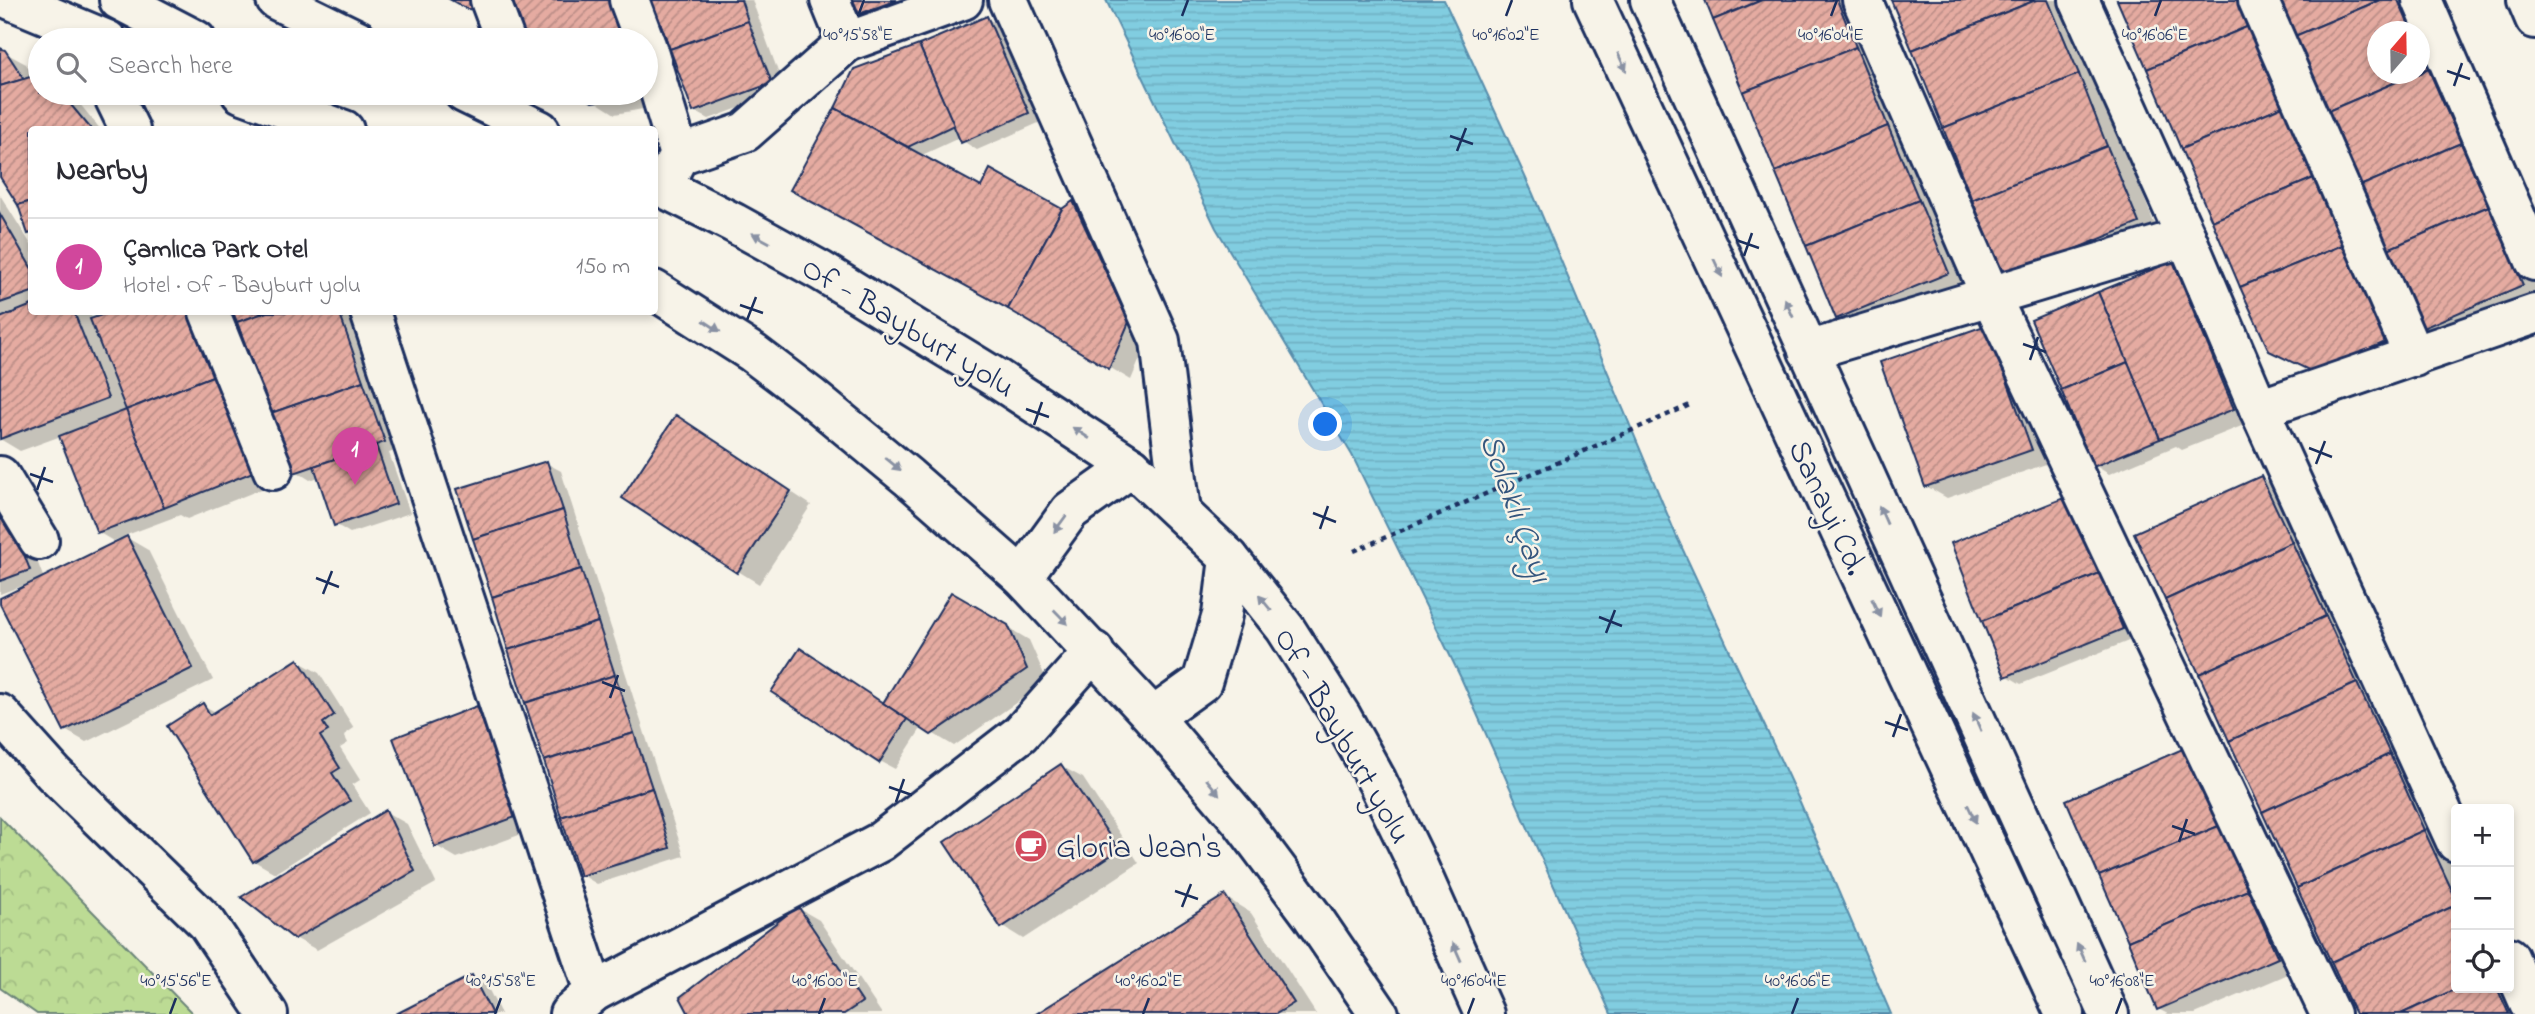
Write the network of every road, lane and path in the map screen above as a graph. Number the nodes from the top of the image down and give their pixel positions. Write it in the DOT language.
graph roads {
  1 [pos="11,0"];
  2 [pos="119,0"];
  3 [pos="490,0"];
  4 [pos="629,0"];
  5 [pos="830,0"];
  6 [pos="963,0"];
  7 [pos="1008,0"];
  8 [pos="1593,0"];
  9 [pos="1650,0"];
  10 [pos="1861,0"];
  11 [pos="2079,0"];
  12 [pos="2258,0"];
  13 [pos="2422,0"];
  14 [pos="2526,0"];
  15 [pos="290,4"];
  16 [pos="2535,19"];
  17 [pos="72,28"];
  18 [pos="173,28"];
  19 [pos="335,28"];
  20 [pos="500,28"];
  21 [pos="640,28"];
  22 [pos="847,42"];
  23 [pos="118,105"];
  24 [pos="278,105"];
  25 [pos="497,105"];
  26 [pos="655,105"];
  27 [pos="299,112"];
  28 [pos="519,113"];
  29 [pos="128,126"];
  30 [pos="334,126"];
  31 [pos="350,126"];
  32 [pos="658,126"];
  33 [pos="658,127"];
  34 [pos="665,175"];
  35 [pos="2186,237"];
  36 [pos="2535,261"];
  37 [pos="658,293"];
  38 [pos="1991,297"];
  39 [pos="2535,314"];
  40 [pos="210,315"];
  41 [pos="371,315"];
  42 [pos="1808,351"];
  43 [pos="2414,358"];
  44 [pos="1690,405"];
  45 [pos="2259,409"];
  46 [pos="1132,467"];
  47 [pos="273,470"];
  48 [pos="0,476"];
  49 [pos="1181,512"];
  50 [pos="39,540"];
  51 [pos="1354,551"];
  52 [pos="1229,558"];
  53 [pos="1022,577"];
  54 [pos="1094,651"];
  55 [pos="0,714"];
  56 [pos="1153,717"];
  57 [pos="2451,831"];
  58 [pos="2514,968"];
  59 [pos="582,1003"];
  60 [pos="268,1014"];
  61 [pos="1379,1014"];
  62 [pos="1484,1014"];
  63 [pos="2065,1014"];
  64 [pos="2109,1014"];
  65 [pos="2330,1014"];
  66 [pos="2535,1014"];
  1 -- 17 [label="main road"];
  2 -- 18 [label="main road"];
  3 -- 20 [label="main road"];
  4 -- 21 [label="main road"];
  5 -- 22 [label="main road"];
  6 -- 22 [label="main road"];
  7 -- 49 [label="main road"];
  8 -- 63 [label="main road, Sanayi Cd., one-way"];
  42 -- 9 [label="main road, Sanayi Cd., one-way"];
  10 -- 38 [label="main road"];
  11 -- 35 [label="main road"];
  12 -- 43 [label="main road"];
  13 -- 36 [label="main road"];
  14 -- 16 [label="main road"];
  15 -- 19 [label="main road"];
  22 -- 34 [label="main road"];
  23 -- 29 [label="main road"];
  24 -- 27 [label="main road"];
  25 -- 28 [label="main road"];
  26 -- 32 [label="main road"];
  27 -- 30 [label="main road"];
  27 -- 31 [label="main road"];
  33 -- 34 [label="main road"];
  46 -- 34 [label="main road, Of - Bayburt yolu, one-way"];
  35 -- 38 [label="main road"];
  35 -- 45 [label="main road"];
  37 -- 53 [label="main road, one-way"];
  38 -- 42 [label="main road"];
  38 -- 65 [label="main road"];
  39 -- 43 [label="main road"];
  40 -- 47 [label="main road"];
  41 -- 59 [label="main road"];
  64 -- 42 [label="main road, Sanayi Cd., one-way"];
  43 -- 45 [label="main road"];
  44 -- 51 [label="path"];
  45 -- 57 [label="main road"];
  46 -- 49 [label="main road, Of - Bayburt yolu"];
  46 -- 53 [label="main road, one-way"];
  48 -- 50 [label="main road"];
  49 -- 52 [label="main road, Of - Bayburt yolu"];
  52 -- 56 [label="main road"];
  62 -- 52 [label="main road, Of - Bayburt yolu, one-way"];
  53 -- 54 [label="main road, one-way"];
  54 -- 56 [label="main road"];
  54 -- 59 [label="main road"];
  55 -- 60 [label="main road"];
  56 -- 61 [label="main road, one-way"];
  58 -- 66 [label="main road"];
}
